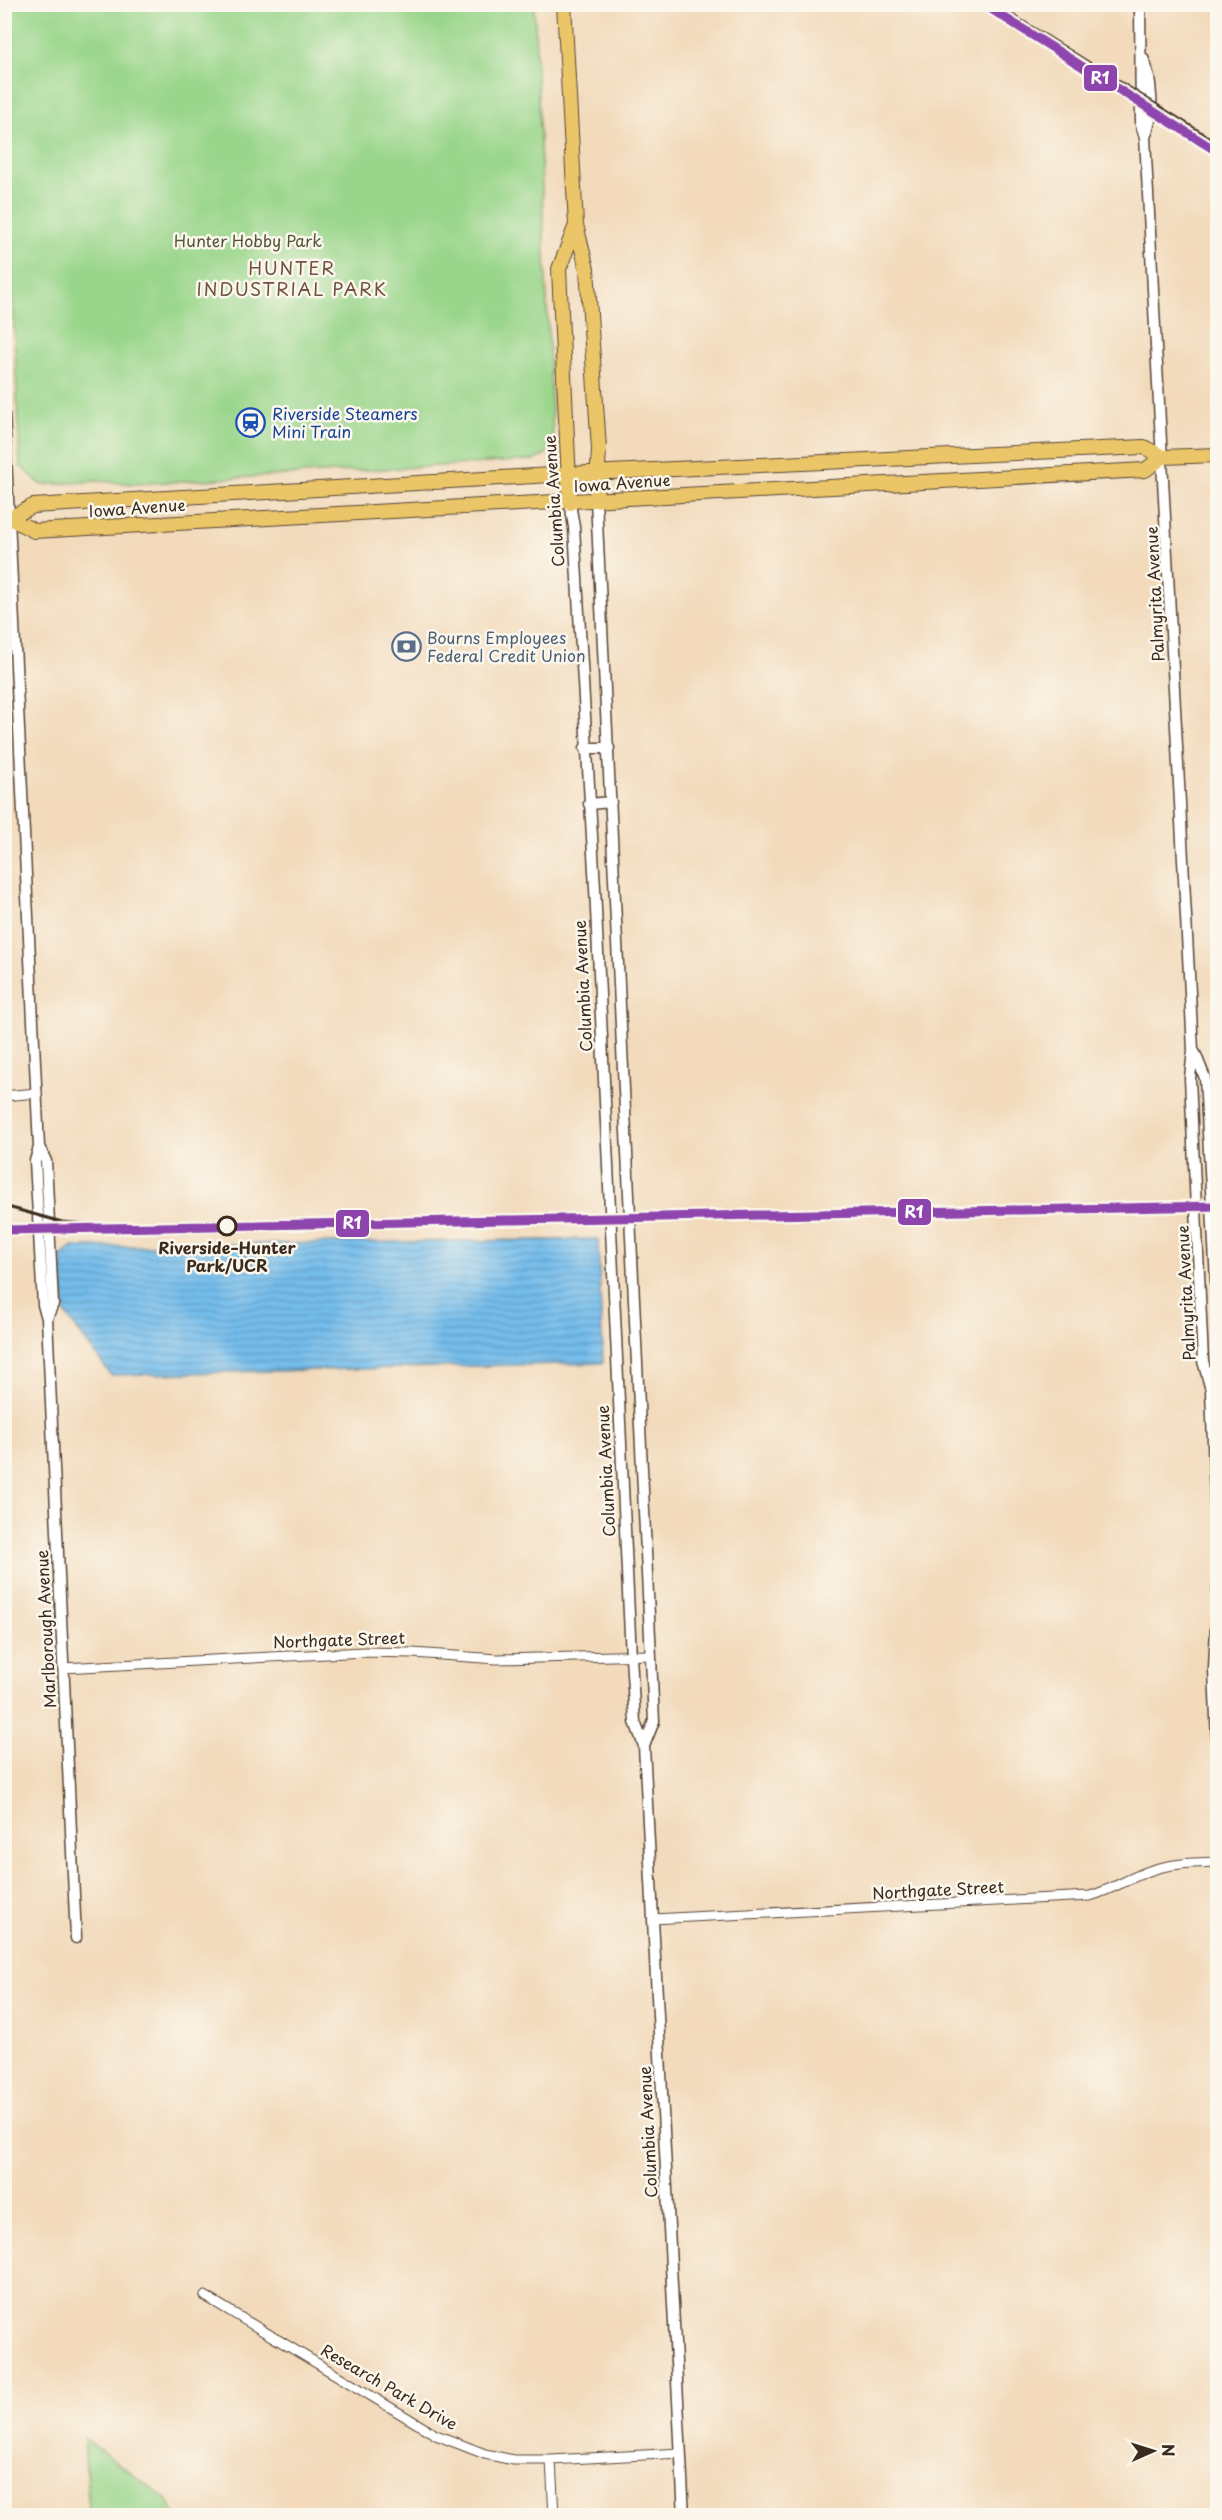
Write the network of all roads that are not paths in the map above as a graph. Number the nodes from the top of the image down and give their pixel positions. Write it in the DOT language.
graph roads {
  1 [pos="564,4"];
  2 [pos="1140,4"];
  3 [pos="576,225"];
  4 [pos="4,414"];
  5 [pos="1218,455"];
  6 [pos="1163,457"];
  7 [pos="567,474"];
  8 [pos="599,474"];
  9 [pos="596,500"];
  10 [pos="570,503"];
  11 [pos="7,518"];
  12 [pos="585,748"];
  13 [pos="609,748"];
  14 [pos="611,802"];
  15 [pos="589,804"];
  16 [pos="602,1047"];
  17 [pos="623,1047"];
  18 [pos="1193,1050"];
  19 [pos="37,1093"];
  20 [pos="4,1096"];
  21 [pos="1218,1318"];
  22 [pos="1218,1365"];
  23 [pos="1211,1390"];
  24 [pos="643,1483"];
  25 [pos="624,1484"];
  26 [pos="1218,1576"];
  27 [pos="1218,1587"];
  28 [pos="651,1655"];
  29 [pos="631,1657"];
  30 [pos="63,1668"];
  31 [pos="644,1746"];
  32 [pos="1218,1765"];
  33 [pos="1218,1862"];
  34 [pos="654,1919"];
  35 [pos="76,1938"];
  36 [pos="205,2295"];
  37 [pos="681,2453"];
  38 [pos="551,2460"];
  39 [pos="554,2516"];
  40 [pos="684,2516"];
  1 -- 3 [label="main road, Columbia Avenue"];
  2 -- 6 [label="street, Palmyrita Avenue"];
  3 -- 7 [label="main road, Columbia Avenue"];
  3 -- 8 [label="main road, Columbia Avenue"];
  4 -- 11 [label="street, Marlborough Avenue"];
  5 -- 6 [label="main road, Iowa Avenue"];
  6 -- 8 [label="main road, Iowa Avenue"];
  6 -- 9 [label="main road, Iowa Avenue"];
  6 -- 18 [label="street, Palmyrita Avenue"];
  7 -- 8 [label="main road, Iowa Avenue"];
  7 -- 10 [label="main road, Columbia Avenue"];
  7 -- 11 [label="main road, Iowa Avenue"];
  8 -- 9 [label="main road, Columbia Avenue"];
  9 -- 10 [label="main road, Iowa Avenue"];
  9 -- 13 [label="street, Columbia Avenue"];
  10 -- 11 [label="main road, Iowa Avenue"];
  10 -- 12 [label="street, Columbia Avenue"];
  11 -- 19 [label="street, Marlborough Avenue"];
  12 -- 13 [label="street"];
  12 -- 15 [label="street, Columbia Avenue"];
  13 -- 14 [label="street, Columbia Avenue"];
  14 -- 15 [label="street"];
  14 -- 17 [label="street, Columbia Avenue"];
  15 -- 16 [label="street, Columbia Avenue"];
  16 -- 17 [label="street"];
  16 -- 25 [label="street, Columbia Avenue"];
  17 -- 24 [label="street, Columbia Avenue"];
  18 -- 21 [label="street, Palmyrita Avenue"];
  18 -- 23 [label="street, Palmyrita Avenue"];
  19 -- 20 [label="street"];
  19 -- 30 [label="street, Marlborough Avenue"];
  22 -- 23 [label="street, Palmyrita Avenue"];
  23 -- 26 [label="street, Palmyrita Avenue"];
  24 -- 25 [label="street"];
  24 -- 28 [label="street, Columbia Avenue"];
  25 -- 29 [label="street, Columbia Avenue"];
  27 -- 32 [label="street"];
  28 -- 29 [label="street, Northgate Street"];
  28 -- 31 [label="street, Columbia Avenue"];
  29 -- 30 [label="street, Northgate Street"];
  29 -- 31 [label="street, Columbia Avenue"];
  30 -- 35 [label="street, Marlborough Avenue"];
  31 -- 34 [label="street, Columbia Avenue"];
  33 -- 34 [label="street, Northgate Street"];
  34 -- 37 [label="street, Columbia Avenue"];
  36 -- 38 [label="street, Research Park Drive"];
  37 -- 38 [label="street, Research Park Drive"];
  37 -- 40 [label="street, Columbia Avenue"];
  38 -- 39 [label="street"];
}
